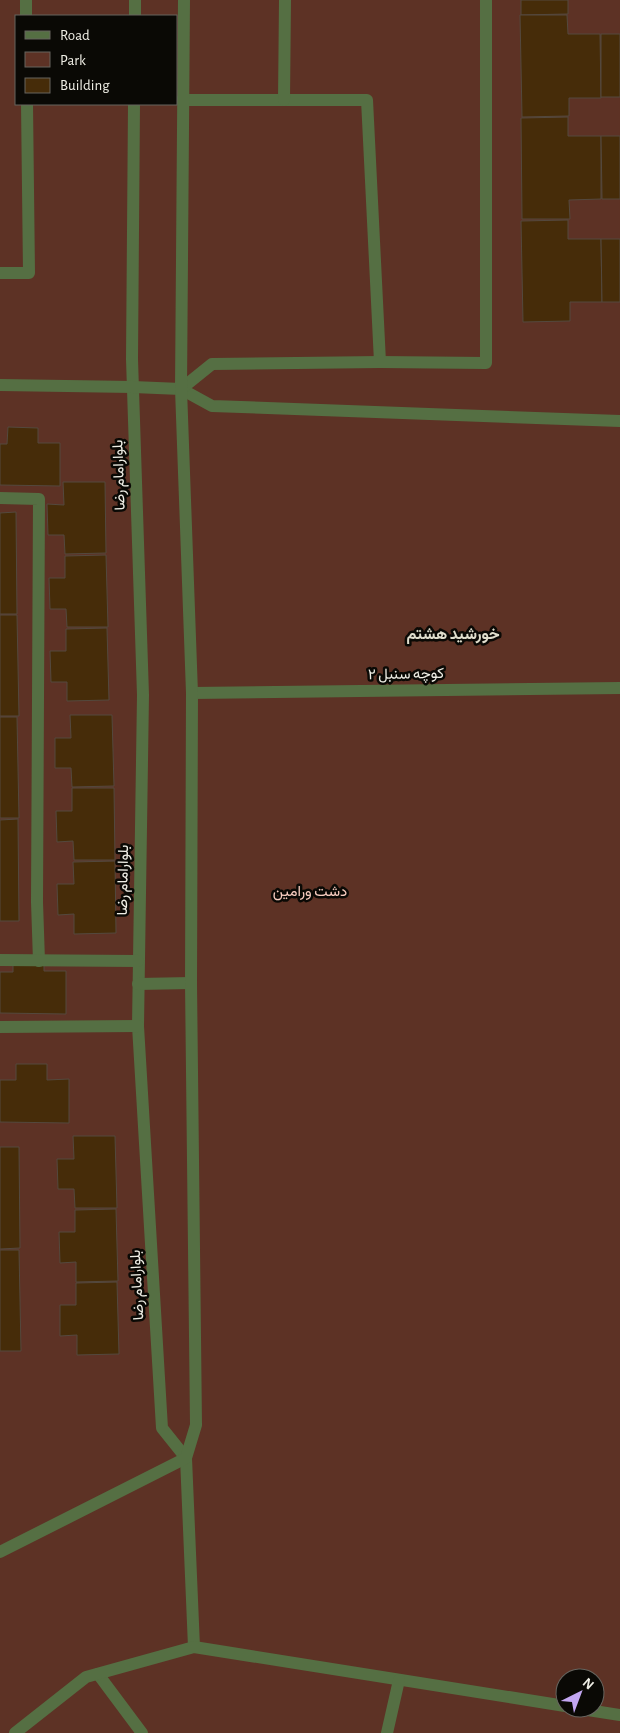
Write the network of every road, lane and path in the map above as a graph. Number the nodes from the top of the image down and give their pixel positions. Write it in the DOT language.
graph roads {
  1 [pos="26,0"];
  2 [pos="135,0"];
  3 [pos="184,0"];
  4 [pos="285,0"];
  5 [pos="486,0"];
  6 [pos="26,15"];
  7 [pos="135,15"];
  8 [pos="182,100"];
  9 [pos="284,100"];
  10 [pos="27,105"];
  11 [pos="134,105"];
  12 [pos="0,273"];
  13 [pos="380,362"];
  14 [pos="0,385"];
  15 [pos="133,387"];
  16 [pos="181,389"];
  17 [pos="620,421"];
  18 [pos="0,498"];
  19 [pos="620,688"];
  20 [pos="192,693"];
  21 [pos="0,960"];
  22 [pos="39,961"];
  23 [pos="138,961"];
  24 [pos="191,983"];
  25 [pos="138,984"];
  26 [pos="138,1026"];
  27 [pos="0,1027"];
  28 [pos="186,1458"];
  29 [pos="0,1552"];
  30 [pos="194,1647"];
  31 [pos="98,1674"];
  32 [pos="400,1680"];
  33 [pos="555,1704"];
  34 [pos="605,1713"];
  35 [pos="620,1715"];
  36 [pos="15,1733"];
  37 [pos="142,1733"];
  38 [pos="387,1733"];
  1 -- 6 [label="street"];
  2 -- 7 [label="street"];
  3 -- 8 [label="street"];
  4 -- 9 [label="street"];
  5 -- 13 [label="street"];
  8 -- 9 [label="street"];
  8 -- 16 [label="street"];
  9 -- 13 [label="street"];
  10 -- 12 [label="street"];
  11 -- 15 [label="street, بلوارامام رضا"];
  13 -- 16 [label="street"];
  14 -- 15 [label="street"];
  15 -- 16 [label="street"];
  15 -- 23 [label="street, بلوارامام رضا"];
  16 -- 17 [label="street"];
  16 -- 20 [label="street"];
  18 -- 22 [label="street"];
  19 -- 20 [label="street, کوچه سنبل ۲"];
  20 -- 24 [label="street"];
  21 -- 22 [label="street"];
  22 -- 23 [label="street"];
  23 -- 25 [label="street, بلوارامام رضا"];
  24 -- 25 [label="street"];
  24 -- 28 [label="street"];
  25 -- 26 [label="street, بلوارامام رضا"];
  26 -- 27 [label="street"];
  26 -- 28 [label="street, بلوارامام رضا"];
  28 -- 29 [label="street"];
  28 -- 30 [label="street"];
  30 -- 31 [label="street"];
  30 -- 32 [label="street"];
  31 -- 36 [label="street"];
  31 -- 37 [label="street"];
  32 -- 33 [label="street"];
  32 -- 38 [label="street"];
  34 -- 35 [label="street"];
}
